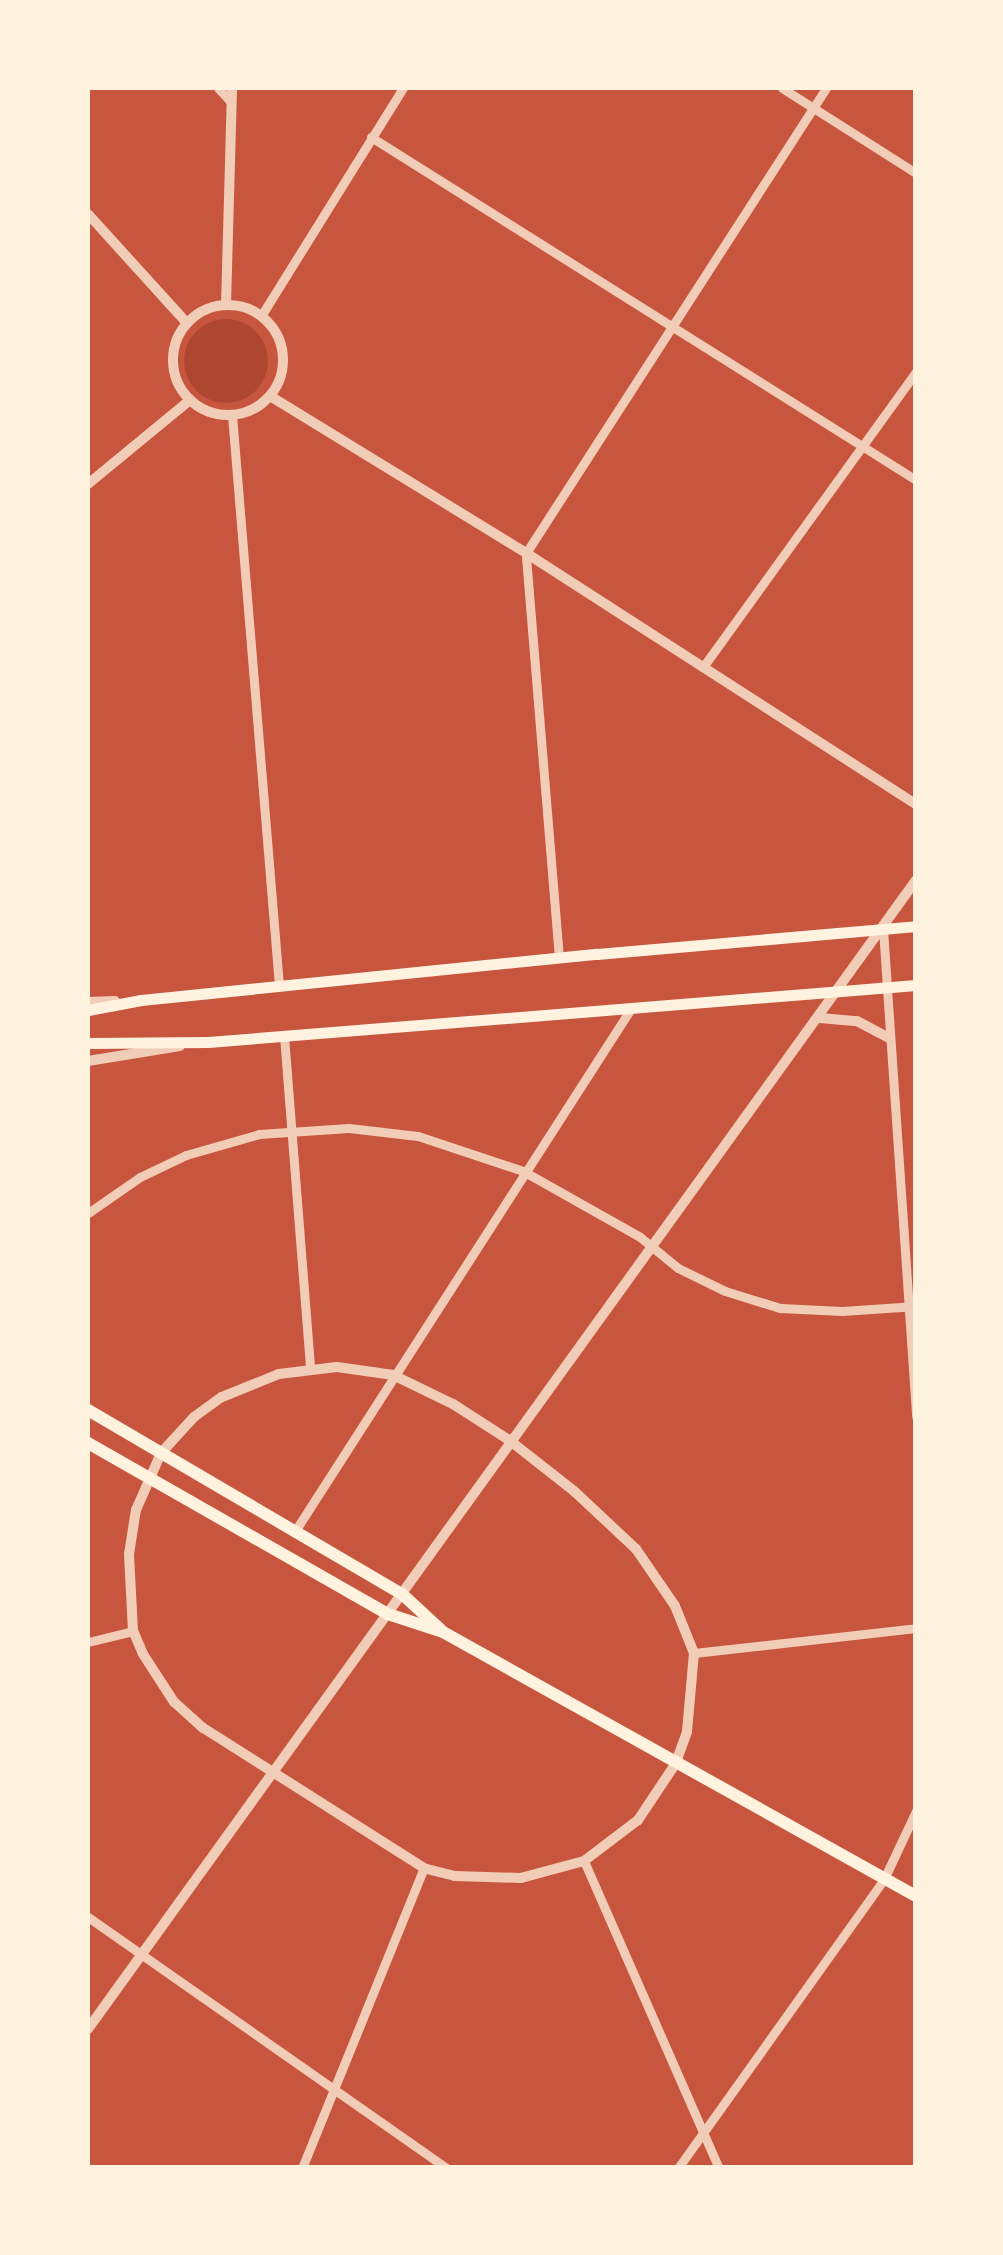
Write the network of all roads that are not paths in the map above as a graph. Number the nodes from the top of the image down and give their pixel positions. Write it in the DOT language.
graph roads {
  1 [pos="218,88"];
  2 [pos="232,88"];
  3 [pos="403,88"];
  4 [pos="782,88"];
  5 [pos="826,88"];
  6 [pos="231,102"];
  7 [pos="814,108"];
  8 [pos="371,136"];
  9 [pos="916,173"];
  10 [pos="88,214"];
  11 [pos="226,305"];
  12 [pos="260,316"];
  13 [pos="187,323"];
  14 [pos="672,326"];
  15 [pos="916,372"];
  16 [pos="270,396"];
  17 [pos="190,400"];
  18 [pos="232,415"];
  19 [pos="862,446"];
  20 [pos="916,480"];
  21 [pos="88,484"];
  22 [pos="526,553"];
  23 [pos="703,667"];
  24 [pos="916,804"];
  25 [pos="916,880"];
  26 [pos="916,926"];
  27 [pos="883,929"];
  28 [pos="559,958"];
  29 [pos="916,985"];
  30 [pos="279,986"];
  31 [pos="886,988"];
  32 [pos="839,990"];
  33 [pos="141,1000"];
  34 [pos="88,1002"];
  35 [pos="88,1010"];
  36 [pos="630,1010"];
  37 [pos="820,1018"];
  38 [pos="284,1036"];
  39 [pos="890,1038"];
  40 [pos="208,1042"];
  41 [pos="88,1043"];
  42 [pos="88,1060"];
  43 [pos="294,1129"];
  44 [pos="523,1171"];
  45 [pos="88,1213"];
  46 [pos="652,1247"];
  47 [pos="911,1306"];
  48 [pos="310,1368"];
  49 [pos="393,1374"];
  50 [pos="88,1410"];
  51 [pos="916,1417"];
  52 [pos="509,1440"];
  53 [pos="88,1443"];
  54 [pos="161,1453"];
  55 [pos="148,1476"];
  56 [pos="294,1531"];
  57 [pos="402,1594"];
  58 [pos="388,1614"];
  59 [pos="916,1628"];
  60 [pos="133,1630"];
  61 [pos="443,1632"];
  62 [pos="88,1642"];
  63 [pos="694,1653"];
  64 [pos="676,1763"];
  65 [pos="274,1774"];
  66 [pos="916,1811"];
  67 [pos="584,1861"];
  68 [pos="424,1868"];
  69 [pos="884,1878"];
  70 [pos="916,1896"];
  71 [pos="88,1917"];
  72 [pos="142,1954"];
  73 [pos="88,2029"];
  74 [pos="335,2088"];
  75 [pos="704,2131"];
  76 [pos="302,2168"];
  77 [pos="446,2168"];
  78 [pos="678,2168"];
  79 [pos="719,2168"];
  1 -- 6 [label="street"];
  2 -- 6 [label="street"];
  3 -- 8 [label="street"];
  4 -- 7 [label="street"];
  5 -- 7 [label="street"];
  6 -- 11 [label="street"];
  7 -- 9 [label="street"];
  7 -- 14 [label="street"];
  8 -- 12 [label="street"];
  8 -- 14 [label="street"];
  10 -- 13 [label="street"];
  11 -- 12 [label="street"];
  11 -- 13 [label="street"];
  12 -- 16 [label="street"];
  13 -- 17 [label="street"];
  14 -- 19 [label="street"];
  14 -- 22 [label="street"];
  15 -- 19 [label="street"];
  16 -- 18 [label="street"];
  16 -- 22 [label="street"];
  17 -- 18 [label="street"];
  17 -- 21 [label="street"];
  18 -- 30 [label="street"];
  19 -- 20 [label="street"];
  19 -- 23 [label="street"];
  22 -- 23 [label="street"];
  22 -- 28 [label="street"];
  23 -- 24 [label="street"];
  25 -- 27 [label="street"];
  26 -- 27 [label="main road"];
  27 -- 28 [label="main road"];
  27 -- 31 [label="street"];
  27 -- 32 [label="street"];
  28 -- 30 [label="main road"];
  29 -- 31 [label="main road"];
  30 -- 33 [label="main road"];
  31 -- 32 [label="main road"];
  31 -- 39 [label="street"];
  32 -- 36 [label="main road"];
  32 -- 37 [label="street"];
  33 -- 34 [label="street"];
  33 -- 35 [label="main road"];
  36 -- 38 [label="main road"];
  36 -- 44 [label="street"];
  37 -- 39 [label="street"];
  37 -- 46 [label="street"];
  38 -- 40 [label="main road"];
  38 -- 43 [label="street"];
  39 -- 47 [label="street"];
  40 -- 41 [label="main road"];
  40 -- 42 [label="street"];
  43 -- 44 [label="street"];
  43 -- 45 [label="street"];
  43 -- 48 [label="street"];
  44 -- 46 [label="street"];
  44 -- 49 [label="street"];
  46 -- 47 [label="street"];
  46 -- 52 [label="street"];
  47 -- 51 [label="street"];
  48 -- 49 [label="street"];
  48 -- 54 [label="street"];
  49 -- 52 [label="street"];
  49 -- 56 [label="street"];
  50 -- 54 [label="main road"];
  52 -- 57 [label="street"];
  52 -- 63 [label="street"];
  53 -- 55 [label="main road"];
  54 -- 55 [label="street"];
  54 -- 56 [label="main road"];
  55 -- 58 [label="main road"];
  55 -- 60 [label="street"];
  56 -- 57 [label="main road"];
  57 -- 58 [label="street"];
  57 -- 61 [label="main road"];
  58 -- 61 [label="main road"];
  58 -- 65 [label="street"];
  59 -- 63 [label="street"];
  60 -- 62 [label="street"];
  60 -- 65 [label="street"];
  61 -- 64 [label="main road"];
  63 -- 64 [label="street"];
  64 -- 67 [label="street"];
  64 -- 69 [label="main road"];
  65 -- 68 [label="street"];
  65 -- 72 [label="street"];
  66 -- 69 [label="street"];
  67 -- 68 [label="street"];
  67 -- 75 [label="street"];
  68 -- 74 [label="street"];
  69 -- 70 [label="main road"];
  69 -- 75 [label="street"];
  71 -- 72 [label="street"];
  72 -- 73 [label="street"];
  72 -- 74 [label="street"];
  74 -- 76 [label="street"];
  74 -- 77 [label="street"];
  75 -- 78 [label="street"];
  75 -- 79 [label="street"];
}
